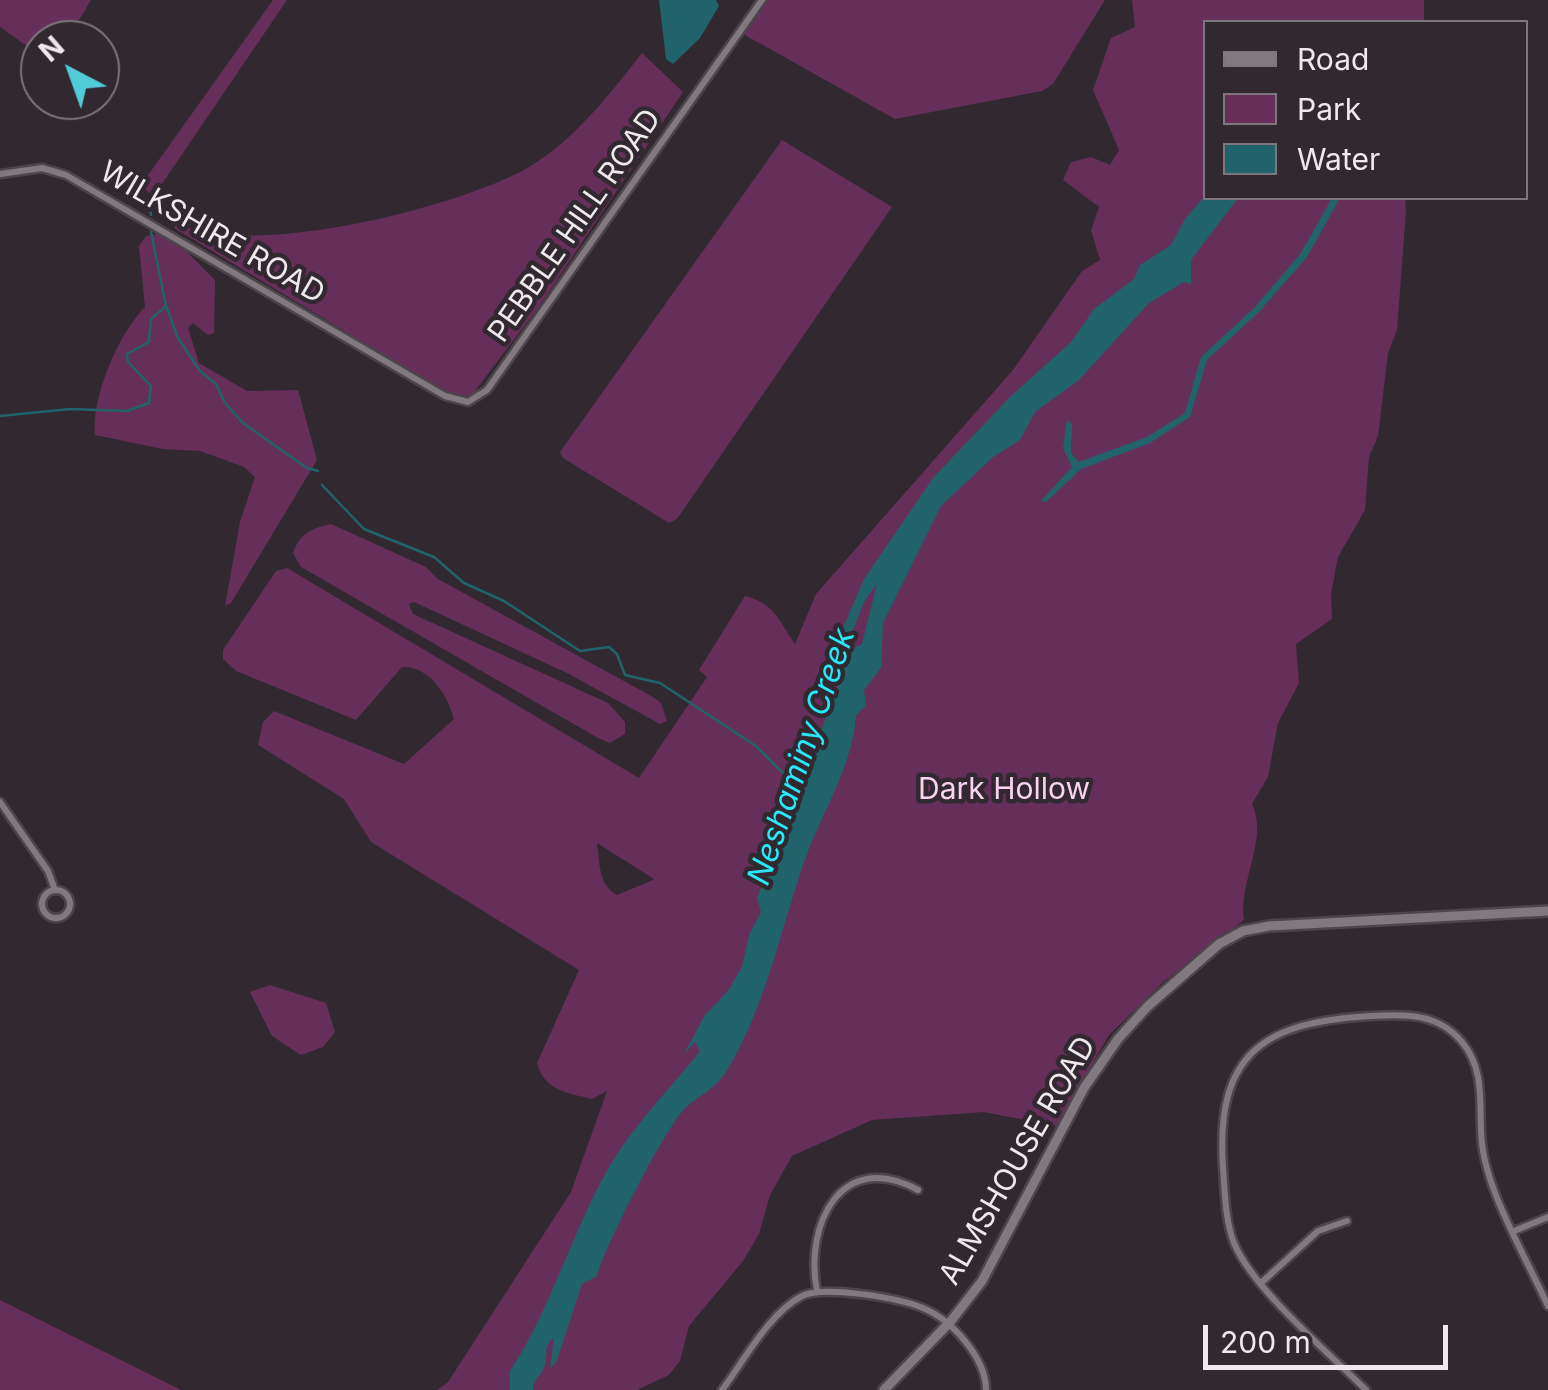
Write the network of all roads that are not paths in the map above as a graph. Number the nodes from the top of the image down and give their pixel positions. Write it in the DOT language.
graph roads {
  1 [pos="762,0"];
  2 [pos="0,174"];
  3 [pos="393,366"];
  4 [pos="0,802"];
  5 [pos="54,890"];
  6 [pos="1548,911"];
  7 [pos="918,1190"];
  8 [pos="1548,1217"];
  9 [pos="1347,1222"];
  10 [pos="1514,1231"];
  11 [pos="1262,1282"];
  12 [pos="817,1291"];
  13 [pos="1548,1306"];
  14 [pos="946,1326"];
  15 [pos="722,1390"];
  16 [pos="884,1390"];
  17 [pos="986,1390"];
  18 [pos="1366,1390"];
  1 -- 3 [label="street, PEBBLE HILL ROAD"];
  2 -- 3 [label="street, WILKSHIRE ROAD"];
  4 -- 5 [label="street"];
  5 -- 5 [label="street"];
  6 -- 14 [label="main road, ALMSHOUSE ROAD"];
  7 -- 12 [label="street"];
  8 -- 10 [label="street"];
  9 -- 11 [label="street"];
  10 -- 11 [label="street"];
  10 -- 13 [label="street"];
  11 -- 18 [label="street"];
  12 -- 14 [label="street"];
  12 -- 15 [label="street"];
  14 -- 16 [label="main road, ALMSHOUSE ROAD"];
  14 -- 17 [label="street"];
}
